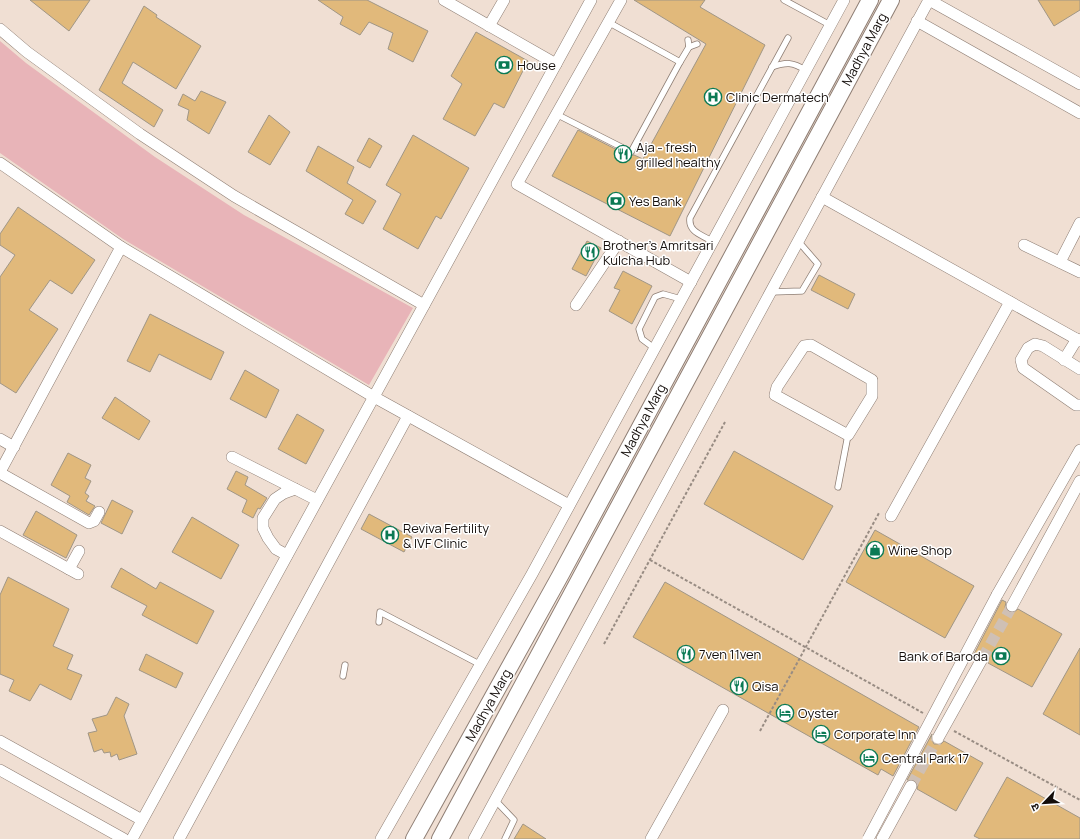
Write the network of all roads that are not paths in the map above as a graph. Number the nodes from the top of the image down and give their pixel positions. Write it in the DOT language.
graph roads {
  1 [pos="444,0"];
  2 [pos="504,0"];
  3 [pos="591,0"];
  4 [pos="621,0"];
  5 [pos="784,0"];
  6 [pos="844,0"];
  7 [pos="870,0"];
  8 [pos="891,0"];
  9 [pos="929,0"];
  10 [pos="608,22"];
  11 [pos="917,22"];
  12 [pos="830,25"];
  13 [pos="489,26"];
  14 [pos="0,29"];
  15 [pos="788,38"];
  16 [pos="688,40"];
  17 [pos="697,44"];
  18 [pos="689,47"];
  19 [pos="680,62"];
  20 [pos="556,64"];
  21 [pos="772,67"];
  22 [pos="805,70"];
  23 [pos="1080,84"];
  24 [pos="1080,113"];
  25 [pos="556,114"];
  26 [pos="0,163"];
  27 [pos="822,196"];
  28 [pos="1080,223"];
  29 [pos="798,240"];
  30 [pos="712,241"];
  31 [pos="619,242"];
  32 [pos="1024,245"];
  33 [pos="121,247"];
  34 [pos="1060,262"];
  35 [pos="1080,272"];
  36 [pos="690,282"];
  37 [pos="770,292"];
  38 [pos="681,299"];
  39 [pos="1010,302"];
  40 [pos="424,305"];
  41 [pos="576,306"];
  42 [pos="1078,340"];
  43 [pos="654,348"];
  44 [pos="1064,360"];
  45 [pos="1080,369"];
  46 [pos="374,397"];
  47 [pos="1080,406"];
  48 [pos="408,416"];
  49 [pos="848,435"];
  50 [pos="0,439"];
  51 [pos="14,447"];
  52 [pos="1080,450"];
  53 [pos="232,456"];
  54 [pos="0,473"];
  55 [pos="1080,481"];
  56 [pos="838,487"];
  57 [pos="295,490"];
  58 [pos="317,500"];
  59 [pos="569,505"];
  60 [pos="99,512"];
  61 [pos="890,516"];
  62 [pos="0,531"];
  63 [pos="79,551"];
  64 [pos="288,555"];
  65 [pos="1012,606"];
  66 [pos="377,619"];
  67 [pos="982,659"];
  68 [pos="481,665"];
  69 [pos="348,666"];
  70 [pos="344,674"];
  71 [pos="722,710"];
  72 [pos="938,738"];
  73 [pos="0,741"];
  74 [pos="0,770"];
  75 [pos="911,786"];
  76 [pos="495,800"];
  77 [pos="142,820"];
  78 [pos="124,839"];
  79 [pos="132,839"];
  80 [pos="179,839"];
  81 [pos="381,839"];
  82 [pos="414,839"];
  83 [pos="440,839"];
  84 [pos="474,839"];
  85 [pos="505,839"];
  86 [pos="651,839"];
  87 [pos="868,839"];
  88 [pos="882,839"];
  1 -- 13 [label="street"];
  2 -- 13 [label="street"];
  3 -- 20 [label="street"];
  4 -- 10 [label="street"];
  5 -- 12 [label="lane"];
  6 -- 12 [label="street"];
  7 -- 82 [label="main road, Madhya Marg"];
  8 -- 83 [label="main road, Madhya Marg"];
  9 -- 11 [label="street"];
  9 -- 23 [label="street"];
  10 -- 19 [label="lane"];
  10 -- 25 [label="street"];
  11 -- 24 [label="street"];
  11 -- 27 [label="street"];
  12 -- 22 [label="street"];
  13 -- 20 [label="street"];
  14 -- 40 [label="street"];
  15 -- 21 [label="lane"];
  16 -- 18 [label="lane"];
  17 -- 18 [label="lane"];
  18 -- 19 [label="lane"];
  19 -- 25 [label="lane"];
  20 -- 40 [label="street"];
  21 -- 22 [label="lane"];
  21 -- 30 [label="lane"];
  22 -- 30 [label="street"];
  25 -- 31 [label="street"];
  26 -- 33 [label="street"];
  27 -- 29 [label="street"];
  27 -- 39 [label="street"];
  28 -- 34 [label="street"];
  29 -- 37 [label="street"];
  29 -- 37 [label="lane"];
  30 -- 36 [label="street"];
  31 -- 36 [label="street"];
  31 -- 41 [label="street"];
  32 -- 34 [label="street"];
  33 -- 46 [label="street"];
  33 -- 51 [label="street"];
  34 -- 35 [label="street"];
  36 -- 38 [label="street"];
  37 -- 76 [label="street"];
  38 -- 43 [label="street"];
  38 -- 43 [label="lane"];
  39 -- 42 [label="street"];
  39 -- 61 [label="street"];
  40 -- 46 [label="street"];
  42 -- 44 [label="street"];
  43 -- 59 [label="street"];
  44 -- 45 [label="street"];
  44 -- 47 [label="street"];
  46 -- 48 [label="street"];
  46 -- 58 [label="street"];
  48 -- 59 [label="street"];
  48 -- 80 [label="street"];
  49 -- 49 [label="street"];
  49 -- 56 [label="lane"];
  50 -- 51 [label="street"];
  51 -- 54 [label="street"];
  52 -- 87 [label="street, bridge"];
  53 -- 57 [label="street"];
  54 -- 60 [label="street"];
  55 -- 65 [label="street"];
  57 -- 58 [label="street"];
  57 -- 64 [label="street"];
  58 -- 64 [label="street"];
  59 -- 68 [label="street"];
  62 -- 63 [label="street"];
  64 -- 77 [label="street"];
  66 -- 68 [label="lane"];
  67 -- 72 [label="street, bridge"];
  68 -- 81 [label="street"];
  69 -- 70 [label="lane"];
  71 -- 86 [label="street"];
  73 -- 77 [label="street"];
  74 -- 78 [label="street"];
  75 -- 88 [label="street"];
  76 -- 84 [label="street"];
  76 -- 85 [label="lane"];
  77 -- 79 [label="street"];
}
